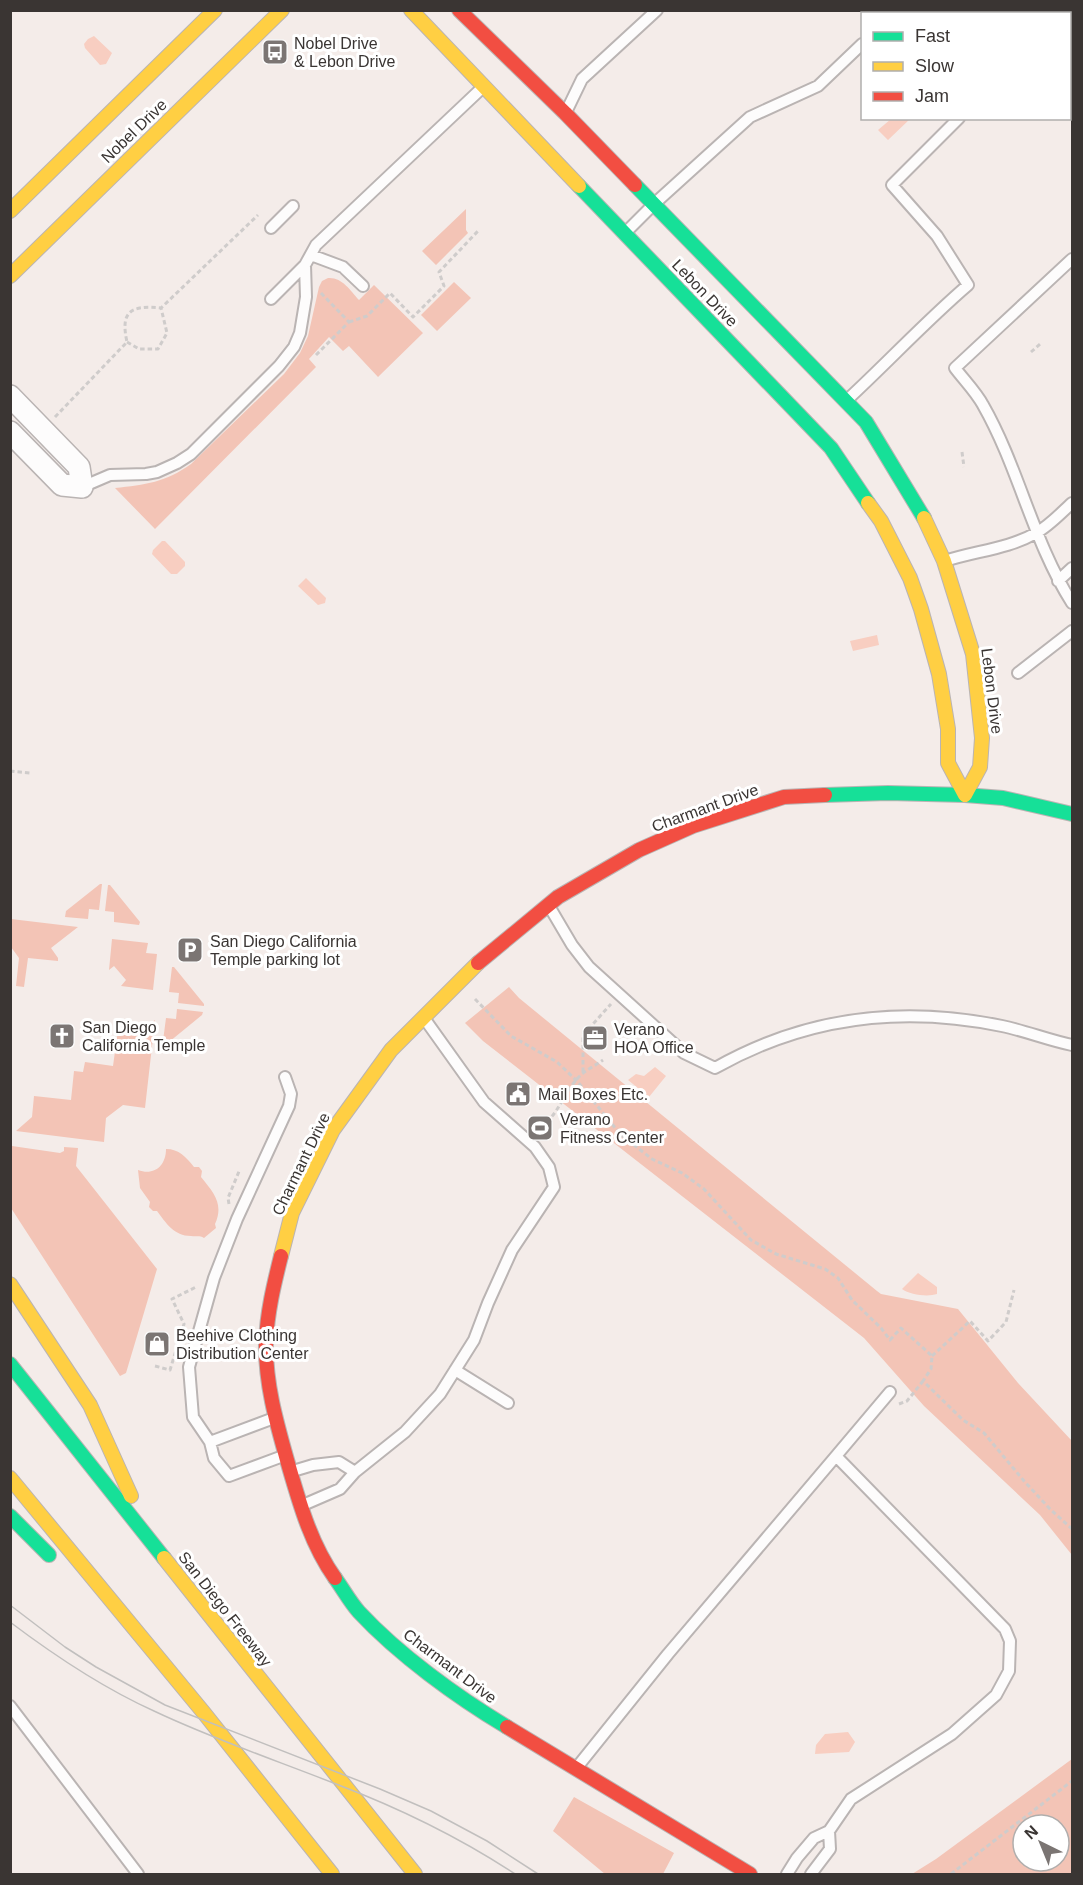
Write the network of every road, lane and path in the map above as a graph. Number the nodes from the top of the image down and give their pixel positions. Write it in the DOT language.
graph roads {
  1 [pos="215,10"];
  2 [pos="282,10"];
  3 [pos="411,10"];
  4 [pos="459,10"];
  5 [pos="657,10"];
  6 [pos="861,45"];
  7 [pos="483,86"];
  8 [pos="565,113"];
  9 [pos="957,120"];
  10 [pos="654,204"];
  11 [pos="293,206"];
  12 [pos="10,211"];
  13 [pos="258,215"];
  14 [pos="271,228"];
  15 [pos="478,231"];
  16 [pos="625,234"];
  17 [pos="1072,259"];
  18 [pos="308,260"];
  19 [pos="10,276"];
  20 [pos="306,285"];
  21 [pos="363,286"];
  22 [pos="271,299"];
  23 [pos="160,308"];
  24 [pos="349,322"];
  25 [pos="127,342"];
  26 [pos="1040,344"];
  27 [pos="1032,352"];
  28 [pos="316,356"];
  29 [pos="10,396"];
  30 [pos="846,401"];
  31 [pos="43,429"];
  32 [pos="10,432"];
  33 [pos="962,453"];
  34 [pos="964,467"];
  35 [pos="82,487"];
  36 [pos="1072,503"];
  37 [pos="1038,532"];
  38 [pos="944,561"];
  39 [pos="1072,568"];
  40 [pos="1058,581"];
  41 [pos="1072,603"];
  42 [pos="1072,631"];
  43 [pos="1018,673"];
  44 [pos="10,771"];
  45 [pos="30,773"];
  46 [pos="964,795"];
  47 [pos="1072,814"];
  48 [pos="548,905"];
  49 [pos="459,982"];
  50 [pos="619,995"];
  51 [pos="424,1017"];
  52 [pos="1072,1045"];
  53 [pos="603,1060"];
  54 [pos="584,1072"];
  55 [pos="285,1077"];
  56 [pos="577,1081"];
  57 [pos="547,1122"];
  58 [pos="10,1284"];
  59 [pos="1014,1290"];
  60 [pos="932,1356"];
  61 [pos="10,1364"];
  62 [pos="455,1370"];
  63 [pos="890,1392"];
  64 [pos="508,1402"];
  65 [pos="275,1418"];
  66 [pos="210,1442"];
  67 [pos="285,1455"];
  68 [pos="836,1456"];
  69 [pos="289,1472"];
  70 [pos="355,1472"];
  71 [pos="10,1478"];
  72 [pos="300,1506"];
  73 [pos="10,1516"];
  74 [pos="1072,1529"];
  75 [pos="151,1542"];
  76 [pos="61,1567"];
  77 [pos="94,1601"];
  78 [pos="10,1706"];
  79 [pos="204,1713"];
  80 [pos="576,1769"];
  81 [pos="1072,1781"];
  82 [pos="829,1831"];
  83 [pos="138,1875"];
  84 [pos="332,1875"];
  85 [pos="414,1875"];
  86 [pos="750,1875"];
  87 [pos="787,1875"];
  88 [pos="811,1875"];
  89 [pos="951,1875"];
  1 -- 12 [label="main road, Nobel Drive"];
  2 -- 19 [label="main road, Nobel Drive"];
  3 -- 7 [label="main road, Lebon Drive"];
  4 -- 8 [label="main road, Lebon Drive"];
  5 -- 8 [label="lane"];
  6 -- 10 [label="lane"];
  7 -- 16 [label="main road, Lebon Drive"];
  7 -- 18 [label="lane"];
  8 -- 10 [label="main road, Lebon Drive"];
  9 -- 30 [label="lane"];
  10 -- 16 [label="lane"];
  10 -- 30 [label="main road, Lebon Drive"];
  11 -- 14 [label="lane"];
  13 -- 23 [label="path"];
  15 -- 24 [label="path"];
  16 -- 46 [label="main road, Lebon Drive"];
  17 -- 37 [label="lane"];
  18 -- 20 [label="lane"];
  18 -- 21 [label="lane"];
  18 -- 22 [label="lane"];
  20 -- 24 [label="path"];
  20 -- 35 [label="lane"];
  23 -- 25 [label="path"];
  23 -- 25 [label="path"];
  24 -- 28 [label="path"];
  25 -- 31 [label="path"];
  26 -- 27 [label="path"];
  29 -- 31 [label="street"];
  30 -- 38 [label="main road, Lebon Drive"];
  31 -- 35 [label="street"];
  32 -- 35 [label="street"];
  33 -- 34 [label="path"];
  36 -- 37 [label="lane"];
  37 -- 38 [label="lane"];
  37 -- 40 [label="lane"];
  38 -- 46 [label="main road, Lebon Drive"];
  39 -- 40 [label="lane"];
  40 -- 41 [label="lane"];
  42 -- 43 [label="lane"];
  44 -- 45 [label="path"];
  46 -- 47 [label="main road, Charmant Drive"];
  46 -- 48 [label="main road, Charmant Drive"];
  48 -- 49 [label="main road, Charmant Drive"];
  48 -- 50 [label="lane"];
  49 -- 51 [label="main road, Charmant Drive"];
  49 -- 56 [label="path"];
  50 -- 52 [label="lane"];
  50 -- 54 [label="path"];
  51 -- 62 [label="lane"];
  51 -- 65 [label="main road, Charmant Drive"];
  53 -- 54 [label="path"];
  54 -- 56 [label="path"];
  55 -- 66 [label="lane"];
  56 -- 57 [label="path"];
  56 -- 60 [label="path"];
  58 -- 75 [label="main road"];
  59 -- 60 [label="path"];
  60 -- 74 [label="path"];
  61 -- 75 [label="main road, San Diego Freeway"];
  62 -- 64 [label="lane"];
  62 -- 70 [label="lane"];
  63 -- 68 [label="lane"];
  65 -- 66 [label="lane"];
  65 -- 67 [label="main road, Charmant Drive"];
  66 -- 67 [label="lane"];
  67 -- 69 [label="main road, Charmant Drive"];
  68 -- 80 [label="lane"];
  68 -- 82 [label="lane"];
  69 -- 70 [label="lane"];
  69 -- 72 [label="main road, Charmant Drive"];
  70 -- 72 [label="lane"];
  71 -- 79 [label="main road"];
  72 -- 80 [label="main road, Charmant Drive"];
  73 -- 76 [label="main road"];
  75 -- 85 [label="main road, San Diego Freeway"];
  77 -- 79 [label="main road"];
  78 -- 83 [label="lane"];
  79 -- 84 [label="main road"];
  80 -- 86 [label="main road, Charmant Drive"];
  81 -- 89 [label="path"];
  82 -- 87 [label="lane"];
  82 -- 88 [label="lane"];
}
